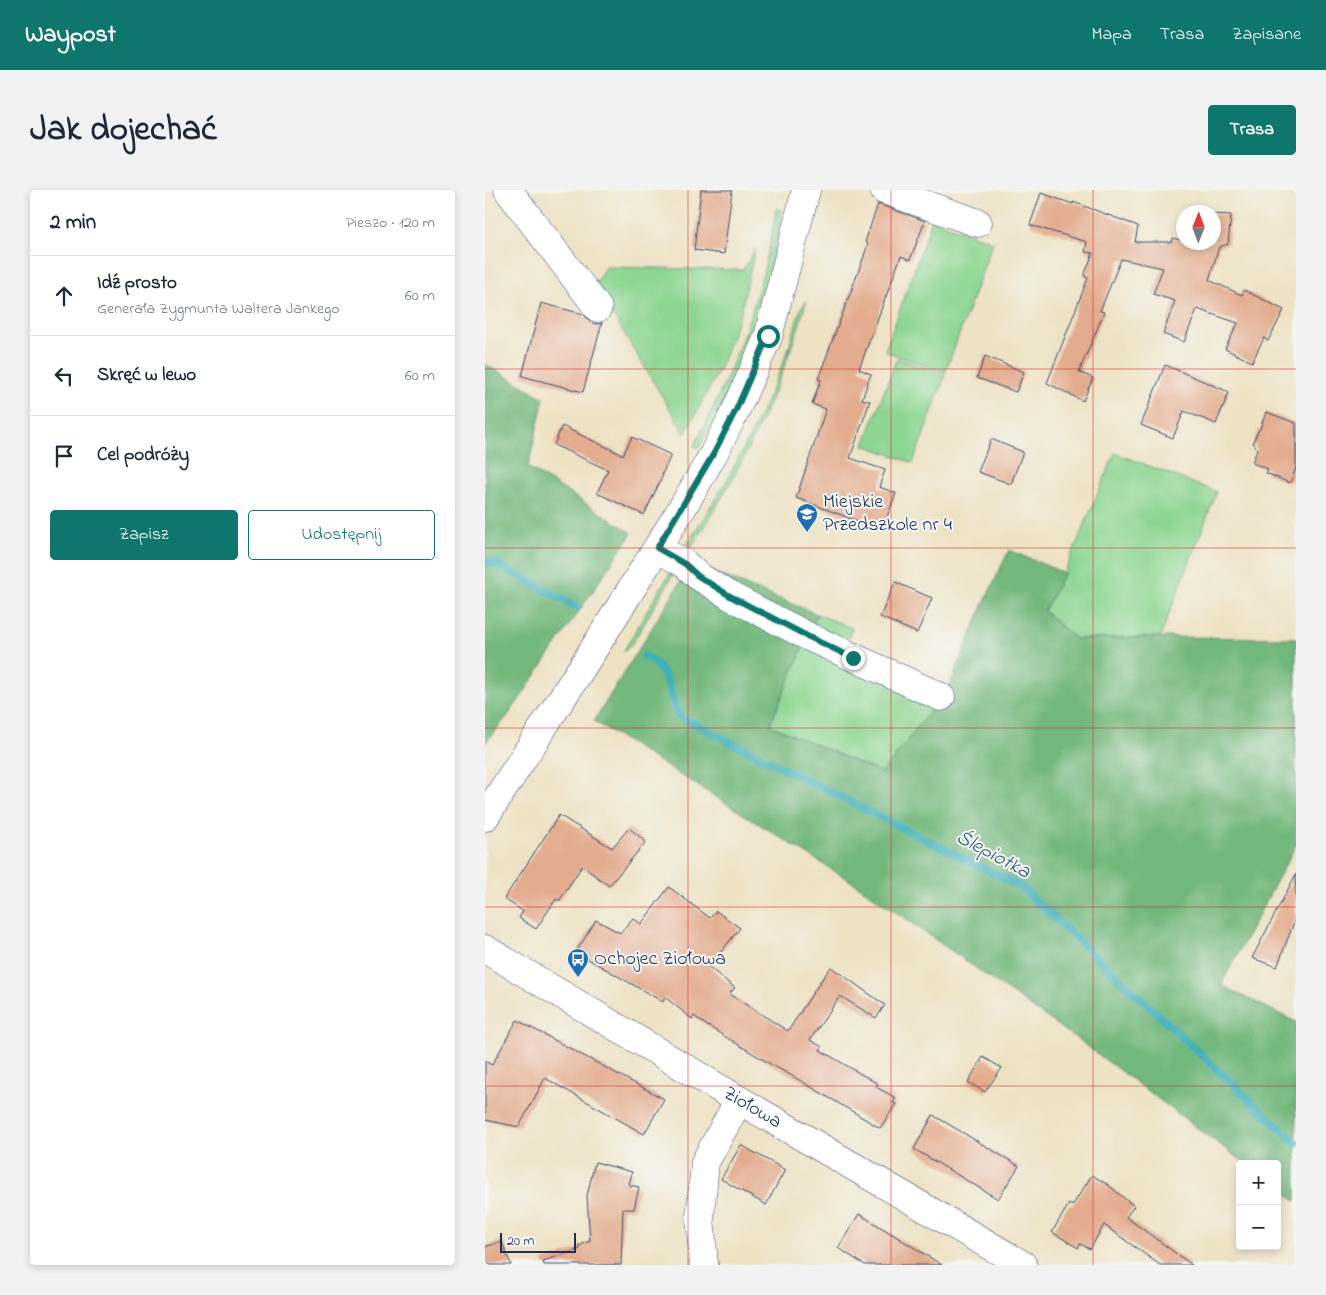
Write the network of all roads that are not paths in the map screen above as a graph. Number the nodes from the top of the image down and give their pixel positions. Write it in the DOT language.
graph roads {
  1 [pos="507,190"];
  2 [pos="806,190"];
  3 [pos="884,190"];
  4 [pos="978,223"];
  5 [pos="599,308"];
  6 [pos="657,548"];
  7 [pos="941,697"];
  8 [pos="485,817"];
  9 [pos="485,948"];
  10 [pos="739,1100"];
  11 [pos="704,1265"];
  12 [pos="1023,1265"];
  1 -- 5 [label="street"];
  2 -- 6 [label="street"];
  3 -- 4 [label="street"];
  6 -- 7 [label="street"];
  6 -- 8 [label="street"];
  9 -- 10 [label="street, Ziołowa"];
  10 -- 11 [label="street"];
  10 -- 12 [label="street, Ziołowa"];
}
